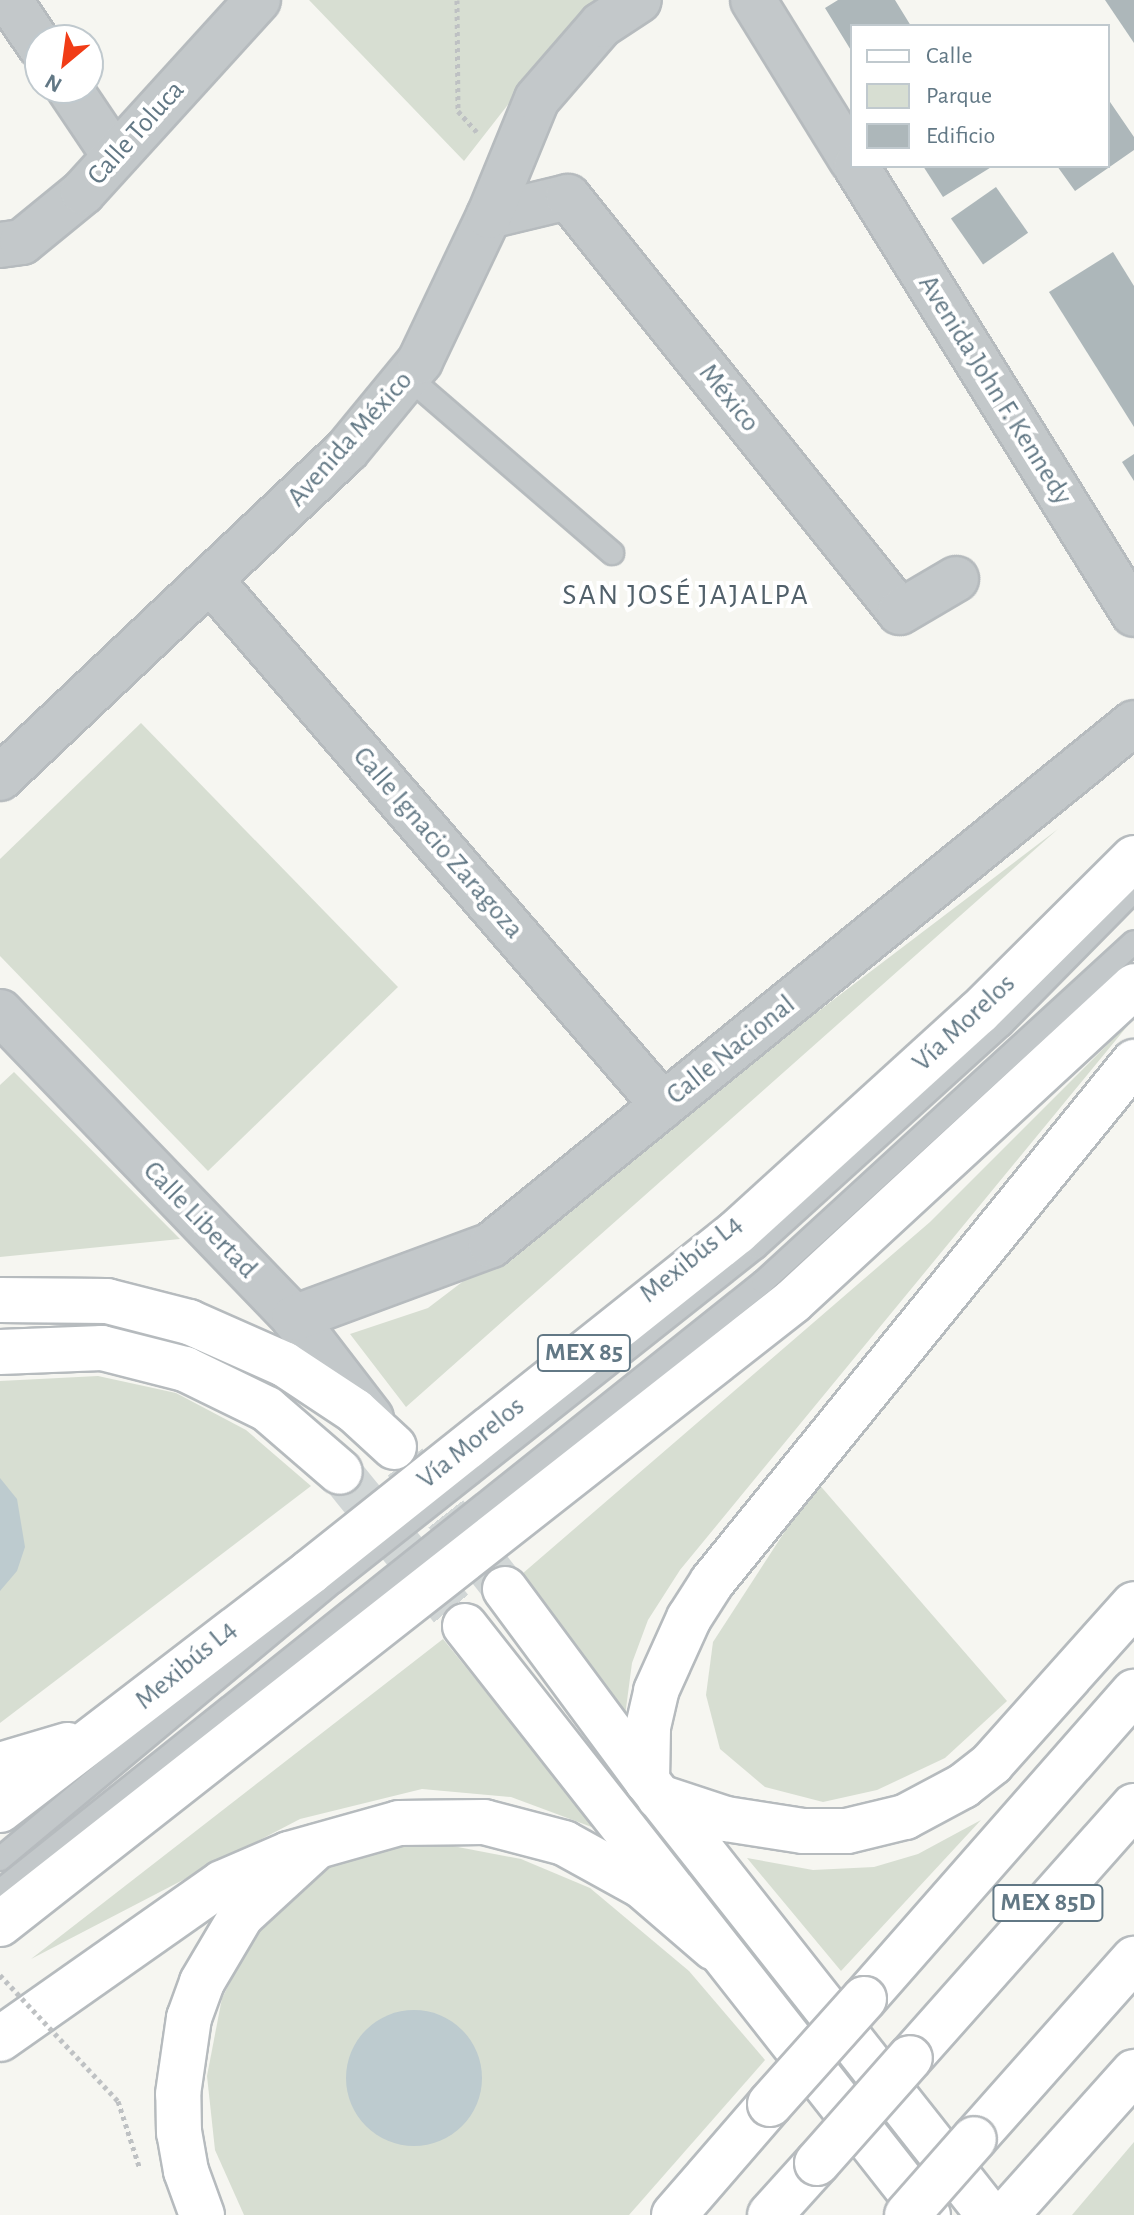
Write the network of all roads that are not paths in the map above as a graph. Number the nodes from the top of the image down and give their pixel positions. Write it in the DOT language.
graph roads {
  1 [pos="9,0"];
  2 [pos="258,0"];
  3 [pos="639,0"];
  4 [pos="753,0"];
  5 [pos="25,24"];
  6 [pos="80,104"];
  7 [pos="114,155"];
  8 [pos="850,157"];
  9 [pos="857,168"];
  10 [pos="489,216"];
  11 [pos="0,245"];
  12 [pos="407,376"];
  13 [pos="612,553"];
  14 [pos="956,579"];
  15 [pos="212,582"];
  16 [pos="1134,614"];
  17 [pos="1134,723"];
  18 [pos="0,778"];
  19 [pos="1134,858"];
  20 [pos="1134,890"];
  21 [pos="1134,942"];
  22 [pos="1134,986"];
  23 [pos="0,1012"];
  24 [pos="1134,1062"];
  25 [pos="663,1105"];
  26 [pos="0,1300"];
  27 [pos="294,1318"];
  28 [pos="0,1352"];
  29 [pos="390,1443"];
  30 [pos="340,1472"];
  31 [pos="505,1589"];
  32 [pos="1134,1604"];
  33 [pos="465,1626"];
  34 [pos="1134,1692"];
  35 [pos="116,1721"];
  36 [pos="0,1765"];
  37 [pos="653,1789"];
  38 [pos="1134,1806"];
  39 [pos="0,1810"];
  40 [pos="316,1847"];
  41 [pos="0,1859"];
  42 [pos="0,1891"];
  43 [pos="0,1924"];
  44 [pos="714,1948"];
  45 [pos="1134,1959"];
  46 [pos="0,2039"];
  47 [pos="1134,2072"];
  48 [pos="1005,2210"];
  49 [pos="202,2215"];
  50 [pos="674,2215"];
  51 [pos="770,2215"];
  52 [pos="907,2215"];
  53 [pos="928,2215"];
  1 -- 5 [label="street"];
  2 -- 7 [label="street, Calle Toluca"];
  3 -- 10 [label="street, Avenida México"];
  4 -- 8 [label="street"];
  6 -- 7 [label="street"];
  7 -- 11 [label="street, Calle Toluca"];
  9 -- 16 [label="street, Avenida John F. Kennedy"];
  10 -- 12 [label="street, Avenida México"];
  10 -- 14 [label="street, México"];
  12 -- 13 [label="lane"];
  12 -- 15 [label="street, Avenida México"];
  15 -- 18 [label="street, Avenida México"];
  15 -- 25 [label="street, Calle Ignacio Zaragoza"];
  17 -- 25 [label="street, Calle Nacional"];
  19 -- 35 [label="main road, Vía Morelos / MEX 85"];
  20 -- 41 [label="lane, Mexibús L4"];
  21 -- 42 [label="lane, Mexibús L4"];
  22 -- 43 [label="main road, MEX 85"];
  23 -- 27 [label="street, Calle Libertad"];
  24 -- 37 [label="main road"];
  25 -- 27 [label="street, Calle Nacional"];
  26 -- 29 [label="main road"];
  27 -- 29 [label="street, Calle Libertad"];
  28 -- 30 [label="main road"];
  31 -- 37 [label="main road"];
  32 -- 37 [label="main road"];
  33 -- 44 [label="main road"];
  34 -- 50 [label="main road, bridge"];
  35 -- 36 [label="main road"];
  35 -- 39 [label="main road, Vía Morelos / MEX 85"];
  37 -- 48 [label="main road"];
  38 -- 51 [label="main road, MEX 85D, bridge"];
  40 -- 44 [label="main road"];
  40 -- 46 [label="main road"];
  40 -- 49 [label="main road"];
  44 -- 53 [label="main road"];
  45 -- 52 [label="main road, bridge"];
  47 -- 48 [label="main road"];
}
